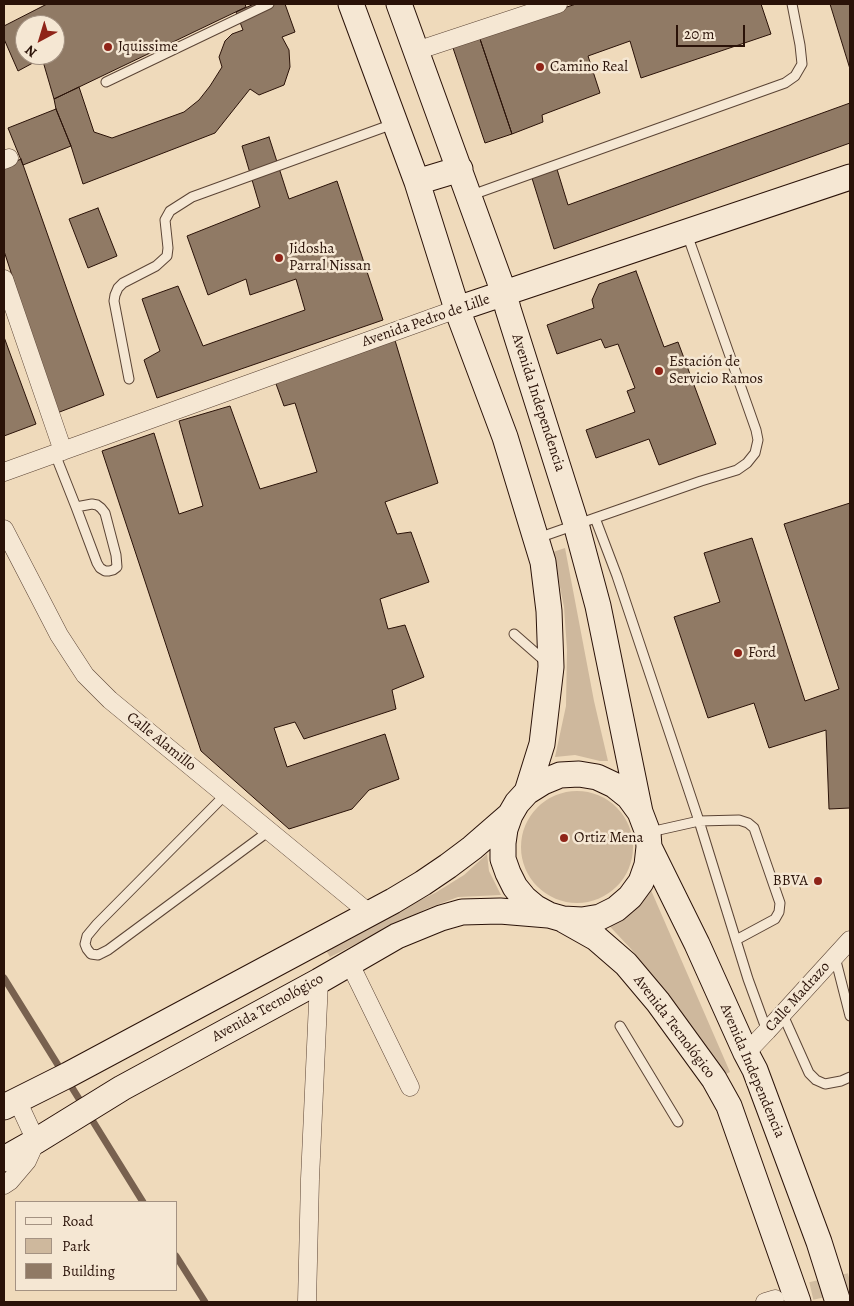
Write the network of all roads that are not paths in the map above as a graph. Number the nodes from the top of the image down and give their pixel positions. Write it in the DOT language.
graph roads {
  1 [pos="269,4"];
  2 [pos="351,4"];
  3 [pos="399,4"];
  4 [pos="558,4"];
  5 [pos="792,4"];
  6 [pos="416,51"];
  7 [pos="106,82"];
  8 [pos="396,124"];
  9 [pos="460,169"];
  10 [pos="850,177"];
  11 [pos="417,182"];
  12 [pos="469,196"];
  13 [pos="686,232"];
  14 [pos="4,279"];
  15 [pos="504,293"];
  16 [pos="457,309"];
  17 [pos="129,378"];
  18 [pos="59,452"];
  19 [pos="4,472"];
  20 [pos="76,507"];
  21 [pos="586,521"];
  22 [pos="4,529"];
  23 [pos="535,539"];
  24 [pos="514,634"];
  25 [pos="551,667"];
  26 [pos="527,792"];
  27 [pos="225,795"];
  28 [pos="510,815"];
  29 [pos="698,821"];
  30 [pos="646,830"];
  31 [pos="269,831"];
  32 [pos="369,913"];
  33 [pos="556,917"];
  34 [pos="736,940"];
  35 [pos="850,940"];
  36 [pos="835,957"];
  37 [pos="350,964"];
  38 [pos="318,981"];
  39 [pos="783,1014"];
  40 [pos="850,1016"];
  41 [pos="620,1026"];
  42 [pos="767,1031"];
  43 [pos="746,1053"];
  44 [pos="850,1077"];
  45 [pos="410,1088"];
  46 [pos="10,1104"];
  47 [pos="678,1122"];
  48 [pos="36,1141"];
  49 [pos="4,1159"];
  50 [pos="4,1185"];
  51 [pos="779,1301"];
  52 [pos="307,1302"];
  53 [pos="838,1302"];
  1 -- 7 [label="lane"];
  2 -- 8 [label="main road"];
  3 -- 6 [label="main road, Avenida Independencia"];
  4 -- 6 [label="street"];
  5 -- 12 [label="lane"];
  6 -- 9 [label="main road, Avenida Independencia"];
  8 -- 11 [label="main road"];
  8 -- 17 [label="lane"];
  9 -- 11 [label="main road"];
  9 -- 12 [label="main road, Avenida Independencia"];
  10 -- 13 [label="main road, Avenida Pedro de Lille"];
  11 -- 16 [label="main road"];
  12 -- 15 [label="main road, Avenida Independencia"];
  13 -- 15 [label="main road, Avenida Pedro de Lille"];
  13 -- 21 [label="lane"];
  14 -- 18 [label="street"];
  15 -- 16 [label="main road, Avenida Pedro de Lille"];
  15 -- 21 [label="main road, Avenida Independencia"];
  16 -- 18 [label="street, Avenida Pedro de Lille"];
  16 -- 23 [label="main road"];
  18 -- 19 [label="street, Avenida Pedro de Lille"];
  18 -- 20 [label="lane"];
  20 -- 20 [label="lane"];
  21 -- 23 [label="lane"];
  21 -- 29 [label="lane, Avenida Independencia"];
  21 -- 30 [label="main road, Avenida Independencia"];
  22 -- 27 [label="street, Calle Alamillo"];
  23 -- 25 [label="main road"];
  24 -- 25 [label="lane"];
  25 -- 26 [label="main road"];
  26 -- 28 [label="main road"];
  26 -- 30 [label="main road"];
  27 -- 31 [label="street, Calle Alamillo"];
  27 -- 31 [label="lane"];
  28 -- 32 [label="main road"];
  28 -- 33 [label="main road"];
  29 -- 30 [label="lane"];
  29 -- 34 [label="lane, Avenida Independencia"];
  29 -- 34 [label="lane"];
  30 -- 33 [label="main road"];
  30 -- 43 [label="main road, Avenida Independencia"];
  31 -- 32 [label="street, Calle Alamillo"];
  32 -- 46 [label="main road"];
  33 -- 37 [label="main road, Avenida Tecnológico"];
  33 -- 51 [label="main road, Avenida Tecnológico"];
  34 -- 42 [label="lane, Avenida Independencia"];
  35 -- 36 [label="street, Calle Madrazo"];
  36 -- 39 [label="street, Calle Madrazo"];
  36 -- 40 [label="lane"];
  37 -- 38 [label="main road, Avenida Tecnológico"];
  37 -- 45 [label="street"];
  38 -- 48 [label="main road, Avenida Tecnológico"];
  38 -- 52 [label="street"];
  39 -- 42 [label="street, Calle Madrazo"];
  39 -- 44 [label="lane"];
  41 -- 47 [label="lane"];
  42 -- 43 [label="street, Calle Madrazo"];
  43 -- 53 [label="main road, Avenida Independencia"];
  46 -- 48 [label="street"];
  48 -- 49 [label="main road, Avenida Tecnológico"];
  48 -- 50 [label="street"];
}
